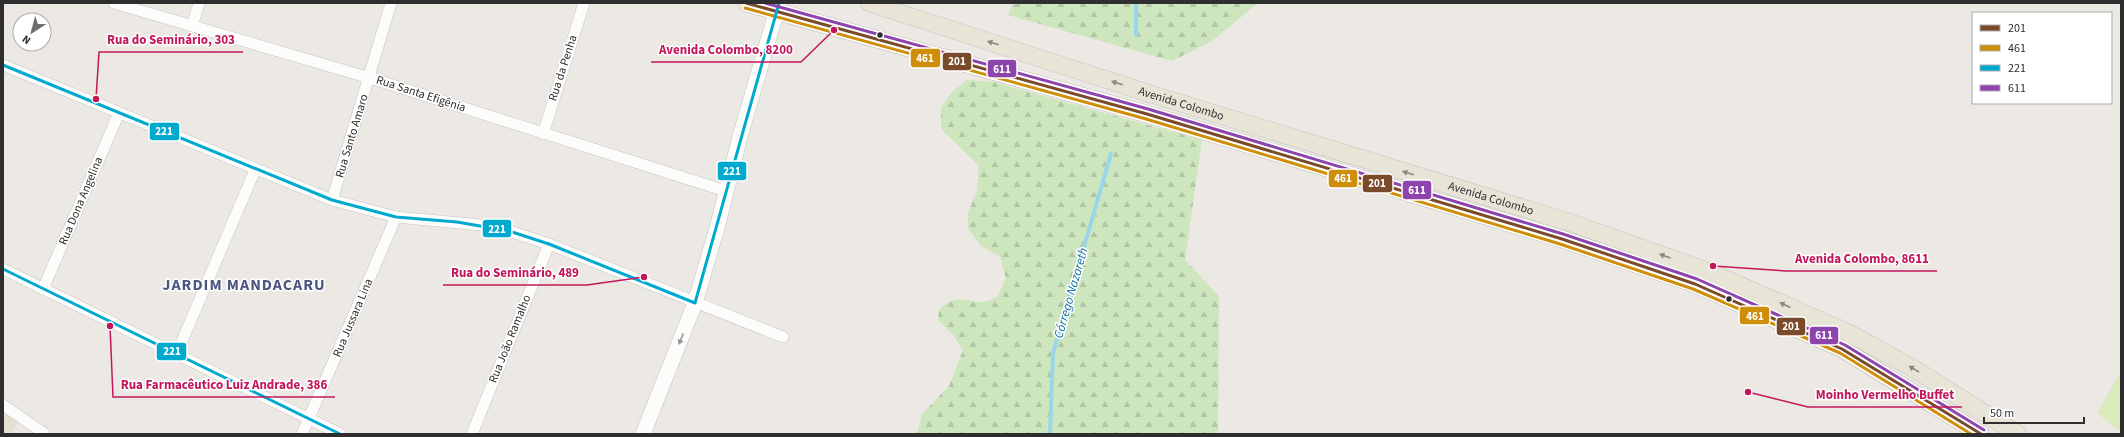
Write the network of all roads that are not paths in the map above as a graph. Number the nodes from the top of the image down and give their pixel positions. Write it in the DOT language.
graph roads {
  1 [pos="114,3"];
  2 [pos="199,3"];
  3 [pos="391,3"];
  4 [pos="584,3"];
  5 [pos="746,3"];
  6 [pos="869,3"];
  7 [pos="777,8"];
  8 [pos="192,26"];
  9 [pos="3,65"];
  10 [pos="370,78"];
  11 [pos="119,113"];
  12 [pos="543,134"];
  13 [pos="255,170"];
  14 [pos="726,191"];
  15 [pos="332,200"];
  16 [pos="396,217"];
  17 [pos="549,244"];
  18 [pos="3,270"];
  19 [pos="43,289"];
  20 [pos="695,303"];
  21 [pos="783,337"];
  22 [pos="177,353"];
  23 [pos="3,405"];
  24 [pos="310,419"];
  25 [pos="45,434"];
  26 [pos="302,434"];
  27 [pos="340,434"];
  28 [pos="472,434"];
  29 [pos="643,434"];
  30 [pos="1981,434"];
  31 [pos="2018,434"];
  1 -- 8 [label="street, Rua Santa Efigênia"];
  2 -- 8 [label="street"];
  3 -- 10 [label="street, Rua Santo Amaro"];
  4 -- 12 [label="street, Rua da Penha"];
  5 -- 7 [label="main road, Avenida Colombo"];
  31 -- 6 [label="main road, Avenida Colombo, one-way"];
  7 -- 14 [label="street"];
  7 -- 30 [label="main road, Avenida Colombo"];
  8 -- 10 [label="street, Rua Santa Efigênia"];
  9 -- 11 [label="street"];
  10 -- 12 [label="street, Rua Santa Efigênia"];
  10 -- 15 [label="street, Rua Santo Amaro"];
  11 -- 13 [label="street"];
  11 -- 19 [label="street, Rua Dona Angelina"];
  12 -- 14 [label="street, Rua Santa Efigênia"];
  13 -- 15 [label="street"];
  13 -- 22 [label="street"];
  14 -- 20 [label="street"];
  15 -- 16 [label="street"];
  16 -- 17 [label="street"];
  16 -- 24 [label="street, Rua Jussara Lina"];
  17 -- 20 [label="street"];
  17 -- 28 [label="street, Rua João Ramalho"];
  18 -- 19 [label="street"];
  19 -- 22 [label="street"];
  20 -- 21 [label="street"];
  20 -- 29 [label="street, one-way"];
  22 -- 24 [label="street"];
  23 -- 25 [label="street"];
  24 -- 26 [label="street, Rua Jussara Lina"];
  24 -- 27 [label="street"];
}
